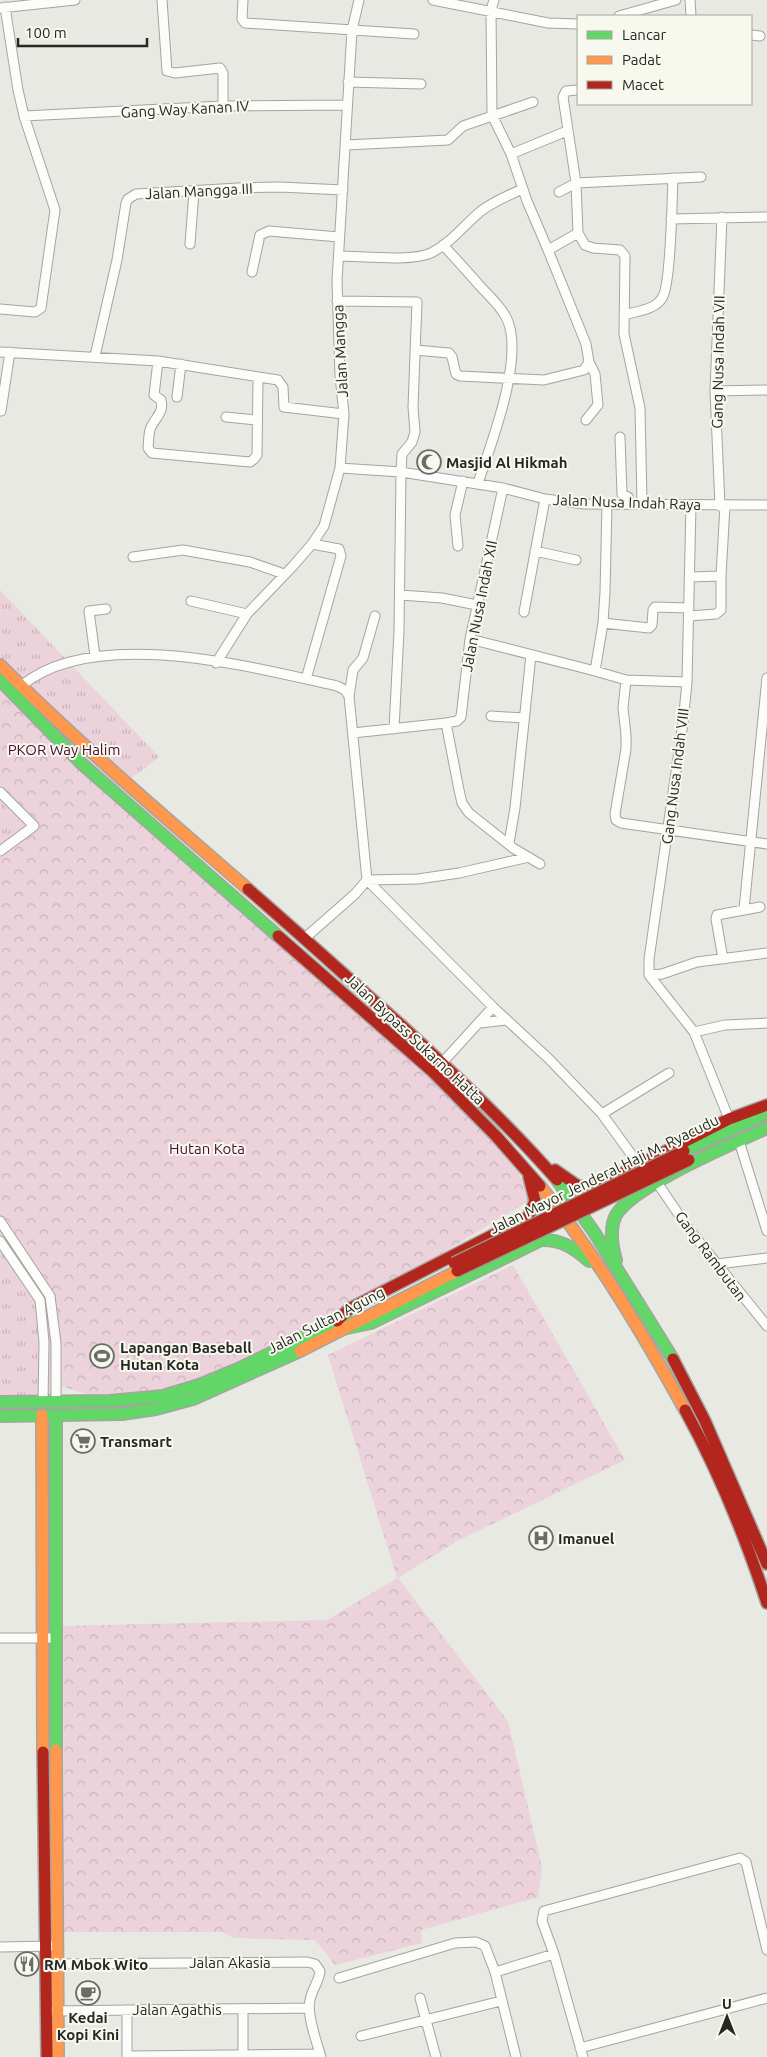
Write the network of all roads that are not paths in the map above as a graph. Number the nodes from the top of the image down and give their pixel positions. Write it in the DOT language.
graph roads {
  1 [pos="75,0"];
  2 [pos="162,0"];
  3 [pos="242,0"];
  4 [pos="359,0"];
  5 [pos="433,0"];
  6 [pos="494,0"];
  7 [pos="676,0"];
  8 [pos="690,0"];
  9 [pos="60,1"];
  10 [pos="2,7"];
  11 [pos="491,10"];
  12 [pos="623,15"];
  13 [pos="691,15"];
  14 [pos="577,24"];
  15 [pos="352,30"];
  16 [pos="414,34"];
  17 [pos="348,82"];
  18 [pos="421,84"];
  19 [pos="577,90"];
  20 [pos="533,102"];
  21 [pos="346,104"];
  22 [pos="223,106"];
  23 [pos="492,115"];
  24 [pos="24,116"];
  25 [pos="567,131"];
  26 [pos="346,145"];
  27 [pos="510,154"];
  28 [pos="700,177"];
  29 [pos="674,178"];
  30 [pos="576,183"];
  31 [pos="522,189"];
  32 [pos="343,190"];
  33 [pos="194,192"];
  34 [pos="559,192"];
  35 [pos="722,217"];
  36 [pos="767,217"];
  37 [pos="671,219"];
  38 [pos="578,233"];
  39 [pos="339,237"];
  40 [pos="190,244"];
  41 [pos="443,244"];
  42 [pos="548,250"];
  43 [pos="339,256"];
  44 [pos="252,272"];
  45 [pos="337,301"];
  46 [pos="0,309"];
  47 [pos="624,315"];
  48 [pos="415,350"];
  49 [pos="0,352"];
  50 [pos="10,352"];
  51 [pos="95,356"];
  52 [pos="158,361"];
  53 [pos="589,362"];
  54 [pos="180,364"];
  55 [pos="258,378"];
  56 [pos="509,378"];
  57 [pos="767,390"];
  58 [pos="715,391"];
  59 [pos="177,397"];
  60 [pos="1,411"];
  61 [pos="344,414"];
  62 [pos="226,416"];
  63 [pos="257,420"];
  64 [pos="586,420"];
  65 [pos="620,436"];
  66 [pos="340,468"];
  67 [pos="401,472"];
  68 [pos="463,481"];
  69 [pos="478,484"];
  70 [pos="503,488"];
  71 [pos="545,500"];
  72 [pos="642,503"];
  73 [pos="606,504"];
  74 [pos="628,504"];
  75 [pos="691,505"];
  76 [pos="723,506"];
  77 [pos="767,506"];
  78 [pos="312,544"];
  79 [pos="458,546"];
  80 [pos="536,551"];
  81 [pos="133,557"];
  82 [pos="576,560"];
  83 [pos="284,574"];
  84 [pos="690,576"];
  85 [pos="721,576"];
  86 [pos="400,594"];
  87 [pos="191,601"];
  88 [pos="477,605"];
  89 [pos="106,609"];
  90 [pos="524,612"];
  91 [pos="689,612"];
  92 [pos="247,614"];
  93 [pos="375,616"];
  94 [pos="603,623"];
  95 [pos="470,639"];
  96 [pos="531,655"];
  97 [pos="95,656"];
  98 [pos="216,663"];
  99 [pos="0,665"];
  100 [pos="595,671"];
  101 [pos="767,678"];
  102 [pos="306,679"];
  103 [pos="0,680"];
  104 [pos="626,680"];
  105 [pos="687,682"];
  106 [pos="21,686"];
  107 [pos="349,696"];
  108 [pos="491,716"];
  109 [pos="524,718"];
  110 [pos="446,723"];
  111 [pos="394,729"];
  112 [pos="764,732"];
  113 [pos="353,733"];
  114 [pos="0,792"];
  115 [pos="668,830"];
  116 [pos="750,842"];
  117 [pos="509,843"];
  118 [pos="767,844"];
  119 [pos="0,851"];
  120 [pos="529,857"];
  121 [pos="540,864"];
  122 [pos="367,880"];
  123 [pos="760,907"];
  124 [pos="744,909"];
  125 [pos="305,938"];
  126 [pos="767,953"];
  127 [pos="722,959"];
  128 [pos="338,968"];
  129 [pos="649,975"];
  130 [pos="327,978"];
  131 [pos="493,1007"];
  132 [pos="506,1020"];
  133 [pos="480,1023"];
  134 [pos="767,1023"];
  135 [pos="694,1032"];
  136 [pos="442,1062"];
  137 [pos="669,1073"];
  138 [pos="767,1105"];
  139 [pos="767,1113"];
  140 [pos="602,1114"];
  141 [pos="729,1119"];
  142 [pos="767,1122"];
  143 [pos="767,1128"];
  144 [pos="739,1141"];
  145 [pos="534,1154"];
  146 [pos="686,1156"];
  147 [pos="639,1165"];
  148 [pos="526,1169"];
  149 [pos="598,1184"];
  150 [pos="658,1184"];
  151 [pos="641,1193"];
  152 [pos="528,1217"];
  153 [pos="0,1221"];
  154 [pos="767,1231"];
  155 [pos="542,1240"];
  156 [pos="0,1241"];
  157 [pos="767,1258"];
  158 [pos="717,1264"];
  159 [pos="456,1267"];
  160 [pos="602,1272"];
  161 [pos="621,1274"];
  162 [pos="339,1325"];
  163 [pos="767,1326"];
  164 [pos="0,1402"];
  165 [pos="43,1402"];
  166 [pos="56,1402"];
  167 [pos="42,1415"];
  168 [pos="56,1415"];
  169 [pos="0,1416"];
  170 [pos="767,1564"];
  171 [pos="767,1603"];
  172 [pos="0,1638"];
  173 [pos="56,1638"];
  174 [pos="42,1639"];
  175 [pos="51,1946"];
  176 [pos="0,1947"];
  177 [pos="767,1950"];
  178 [pos="554,1954"];
  179 [pos="51,1964"];
  180 [pos="495,1972"];
  181 [pos="339,1978"];
  182 [pos="420,1998"];
  183 [pos="767,1998"];
  184 [pos="501,2001"];
  185 [pos="308,2008"];
  186 [pos="243,2009"];
  187 [pos="127,2010"];
  188 [pos="52,2011"];
  189 [pos="426,2020"];
  190 [pos="362,2036"];
  191 [pos="581,2052"];
  192 [pos="321,2055"];
  193 [pos="127,2056"];
  194 [pos="243,2056"];
  195 [pos="47,2057"];
  196 [pos="58,2057"];
  197 [pos="436,2057"];
  198 [pos="516,2057"];
  1 -- 9 [label="street"];
  2 -- 22 [label="street"];
  3 -- 15 [label="street"];
  4 -- 15 [label="street, Jalan Mangga"];
  5 -- 11 [label="street"];
  6 -- 11 [label="street"];
  7 -- 12 [label="street"];
  8 -- 13 [label="street"];
  9 -- 10 [label="street"];
  10 -- 24 [label="street"];
  11 -- 14 [label="street"];
  11 -- 23 [label="street"];
  15 -- 16 [label="street"];
  15 -- 17 [label="street, Jalan Mangga"];
  17 -- 18 [label="street"];
  17 -- 21 [label="street, Jalan Mangga"];
  19 -- 25 [label="street"];
  20 -- 23 [label="street"];
  21 -- 22 [label="street, Gang Way Kanan IV"];
  21 -- 26 [label="street, Jalan Mangga"];
  22 -- 24 [label="street, Gang Way Kanan IV"];
  23 -- 26 [label="street"];
  23 -- 27 [label="street"];
  24 -- 46 [label="street"];
  25 -- 27 [label="street"];
  25 -- 30 [label="street"];
  26 -- 32 [label="street, Jalan Mangga"];
  27 -- 31 [label="street"];
  28 -- 29 [label="street"];
  29 -- 30 [label="street"];
  29 -- 37 [label="street"];
  30 -- 34 [label="street"];
  30 -- 38 [label="street"];
  31 -- 41 [label="street"];
  31 -- 42 [label="street"];
  32 -- 33 [label="street, Jalan Mangga III"];
  32 -- 39 [label="street, Jalan Mangga"];
  33 -- 40 [label="street"];
  33 -- 51 [label="street, Jalan Mangga III"];
  35 -- 36 [label="street"];
  35 -- 37 [label="street"];
  35 -- 58 [label="street, Gang Nusa Indah VII"];
  37 -- 47 [label="street"];
  38 -- 42 [label="street"];
  38 -- 47 [label="street"];
  39 -- 43 [label="street, Jalan Mangga"];
  39 -- 44 [label="street"];
  41 -- 43 [label="street"];
  41 -- 56 [label="street"];
  42 -- 53 [label="street"];
  43 -- 45 [label="street, Jalan Mangga"];
  45 -- 48 [label="street"];
  45 -- 61 [label="street, Jalan Mangga"];
  47 -- 72 [label="street"];
  48 -- 56 [label="street"];
  48 -- 67 [label="street"];
  49 -- 50 [label="street"];
  50 -- 51 [label="street"];
  50 -- 60 [label="street"];
  51 -- 52 [label="street"];
  52 -- 54 [label="street"];
  52 -- 63 [label="street"];
  53 -- 56 [label="street"];
  53 -- 64 [label="street"];
  54 -- 55 [label="street"];
  54 -- 59 [label="street"];
  55 -- 61 [label="street"];
  55 -- 63 [label="street"];
  56 -- 69 [label="street"];
  57 -- 58 [label="street"];
  58 -- 76 [label="street, Gang Nusa Indah VII"];
  61 -- 66 [label="street, Jalan Mangga"];
  62 -- 63 [label="street"];
  65 -- 74 [label="street"];
  66 -- 67 [label="street, Jalan Nusa Indah Raya"];
  66 -- 78 [label="street, Jalan Mangga"];
  67 -- 68 [label="street, Jalan Nusa Indah Raya"];
  67 -- 86 [label="street"];
  68 -- 69 [label="street, Jalan Nusa Indah Raya"];
  68 -- 79 [label="street"];
  69 -- 70 [label="street, Jalan Nusa Indah Raya"];
  70 -- 71 [label="street, Jalan Nusa Indah Raya"];
  70 -- 88 [label="street, Jalan Nusa Indah XII"];
  71 -- 73 [label="street, Jalan Nusa Indah Raya"];
  71 -- 80 [label="street"];
  72 -- 74 [label="street, Jalan Nusa Indah Raya"];
  72 -- 75 [label="street, Jalan Nusa Indah Raya"];
  73 -- 74 [label="street, Jalan Nusa Indah Raya"];
  73 -- 94 [label="street"];
  75 -- 76 [label="street, Jalan Nusa Indah Raya"];
  75 -- 84 [label="street, Gang Nusa Indah VIII"];
  76 -- 77 [label="street, Jalan Nusa Indah Raya"];
  76 -- 85 [label="street"];
  78 -- 83 [label="street, Jalan Mangga"];
  78 -- 102 [label="street"];
  80 -- 82 [label="street"];
  80 -- 90 [label="street"];
  81 -- 83 [label="street"];
  83 -- 92 [label="street, Jalan Mangga"];
  84 -- 85 [label="street"];
  84 -- 91 [label="street, Gang Nusa Indah VIII"];
  85 -- 91 [label="street"];
  86 -- 88 [label="street"];
  86 -- 111 [label="street"];
  87 -- 92 [label="street"];
  88 -- 95 [label="street, Jalan Nusa Indah XII"];
  89 -- 97 [label="street"];
  91 -- 94 [label="street"];
  91 -- 105 [label="street, Gang Nusa Indah VIII"];
  92 -- 98 [label="street, Jalan Mangga"];
  93 -- 107 [label="street"];
  94 -- 100 [label="street"];
  95 -- 96 [label="street"];
  95 -- 110 [label="street, Jalan Nusa Indah XII"];
  96 -- 100 [label="street"];
  96 -- 109 [label="street"];
  97 -- 98 [label="street"];
  97 -- 106 [label="street"];
  98 -- 102 [label="street"];
  99 -- 106 [label="main road, Jalan Bypass Sukarno Hatta"];
  100 -- 104 [label="street"];
  101 -- 112 [label="street"];
  102 -- 107 [label="street"];
  103 -- 130 [label="main road, Jalan Bypass Sukarno Hatta"];
  104 -- 105 [label="street"];
  104 -- 115 [label="street"];
  105 -- 115 [label="street, Gang Nusa Indah VIII"];
  106 -- 125 [label="main road, Jalan Bypass Sukarno Hatta"];
  107 -- 113 [label="street"];
  108 -- 109 [label="street"];
  109 -- 117 [label="street"];
  110 -- 111 [label="street"];
  110 -- 117 [label="street"];
  111 -- 113 [label="street"];
  112 -- 116 [label="street"];
  113 -- 122 [label="street"];
  114 -- 119 [label="street"];
  115 -- 116 [label="street"];
  115 -- 129 [label="street, Gang Nusa Indah VIII"];
  116 -- 118 [label="street"];
  116 -- 124 [label="street"];
  117 -- 120 [label="street"];
  120 -- 121 [label="street"];
  120 -- 122 [label="street"];
  122 -- 125 [label="street"];
  122 -- 131 [label="street"];
  123 -- 124 [label="street"];
  124 -- 127 [label="street"];
  125 -- 128 [label="main road, Jalan Bypass Sukarno Hatta"];
  126 -- 127 [label="street"];
  127 -- 129 [label="street"];
  128 -- 130 [label="main road"];
  128 -- 136 [label="main road, Jalan Bypass Sukarno Hatta"];
  129 -- 135 [label="street"];
  130 -- 148 [label="main road, Jalan Bypass Sukarno Hatta"];
  131 -- 132 [label="street"];
  131 -- 133 [label="street"];
  132 -- 133 [label="street"];
  132 -- 140 [label="street"];
  133 -- 136 [label="street"];
  134 -- 135 [label="street"];
  135 -- 141 [label="street"];
  136 -- 145 [label="main road, Jalan Bypass Sukarno Hatta"];
  137 -- 140 [label="street"];
  138 -- 141 [label="main road"];
  139 -- 146 [label="main road, Jalan Mayor Jenderal Haji M. Ryacudu"];
  140 -- 147 [label="street"];
  141 -- 147 [label="main road"];
  142 -- 146 [label="main road, Jalan Mayor Jenderal Haji M. Ryacudu"];
  143 -- 144 [label="main road"];
  144 -- 150 [label="main road"];
  144 -- 154 [label="street"];
  145 -- 149 [label="main road"];
  145 -- 161 [label="main road, Jalan Bypass Sukarno Hatta"];
  146 -- 159 [label="main road, Jalan Mayor Jenderal Haji M. Ryacudu, bridge"];
  147 -- 149 [label="main road"];
  148 -- 152 [label="main road"];
  148 -- 160 [label="main road, Jalan Bypass Sukarno Hatta"];
  149 -- 151 [label="main road"];
  150 -- 151 [label="main road"];
  150 -- 158 [label="street, Gang Rambutan"];
  151 -- 161 [label="main road"];
  152 -- 155 [label="main road"];
  152 -- 162 [label="main road"];
  153 -- 166 [label="street"];
  155 -- 160 [label="main road"];
  155 -- 162 [label="main road"];
  156 -- 165 [label="street"];
  157 -- 158 [label="street"];
  158 -- 163 [label="street, Gang Rambutan"];
  159 -- 162 [label="main road, Jalan Sultan Agung"];
  160 -- 171 [label="main road, Jalan Bypass Sukarno Hatta"];
  161 -- 170 [label="main road, Jalan Bypass Sukarno Hatta"];
  162 -- 166 [label="main road, Jalan Sultan Agung"];
  162 -- 168 [label="main road, Jalan Sultan Agung"];
  164 -- 165 [label="main road, Jalan Sultan Agung"];
  165 -- 166 [label="main road, Jalan Sultan Agung"];
  167 -- 168 [label="main road, Jalan Sultan Agung"];
  167 -- 169 [label="main road, Jalan Sultan Agung"];
  167 -- 174 [label="main road"];
  168 -- 173 [label="main road"];
  172 -- 174 [label="street"];
  173 -- 174 [label="street"];
  173 -- 175 [label="main road"];
  174 -- 175 [label="main road"];
  175 -- 176 [label="street"];
  175 -- 179 [label="main road"];
  177 -- 178 [label="street"];
  178 -- 180 [label="street"];
  178 -- 191 [label="street"];
  179 -- 185 [label="street, Jalan Akasia"];
  179 -- 188 [label="main road"];
  180 -- 181 [label="street"];
  180 -- 184 [label="street"];
  182 -- 189 [label="street"];
  183 -- 191 [label="street"];
  184 -- 189 [label="street"];
  184 -- 198 [label="street"];
  185 -- 186 [label="street, Jalan Agathis"];
  185 -- 192 [label="street"];
  186 -- 187 [label="street, Jalan Agathis"];
  186 -- 194 [label="street"];
  187 -- 188 [label="street, Jalan Agathis"];
  187 -- 193 [label="street"];
  188 -- 195 [label="main road"];
  188 -- 196 [label="main road"];
  189 -- 190 [label="street"];
  189 -- 197 [label="street"];
  192 -- 194 [label="street"];
  193 -- 194 [label="street"];
}
